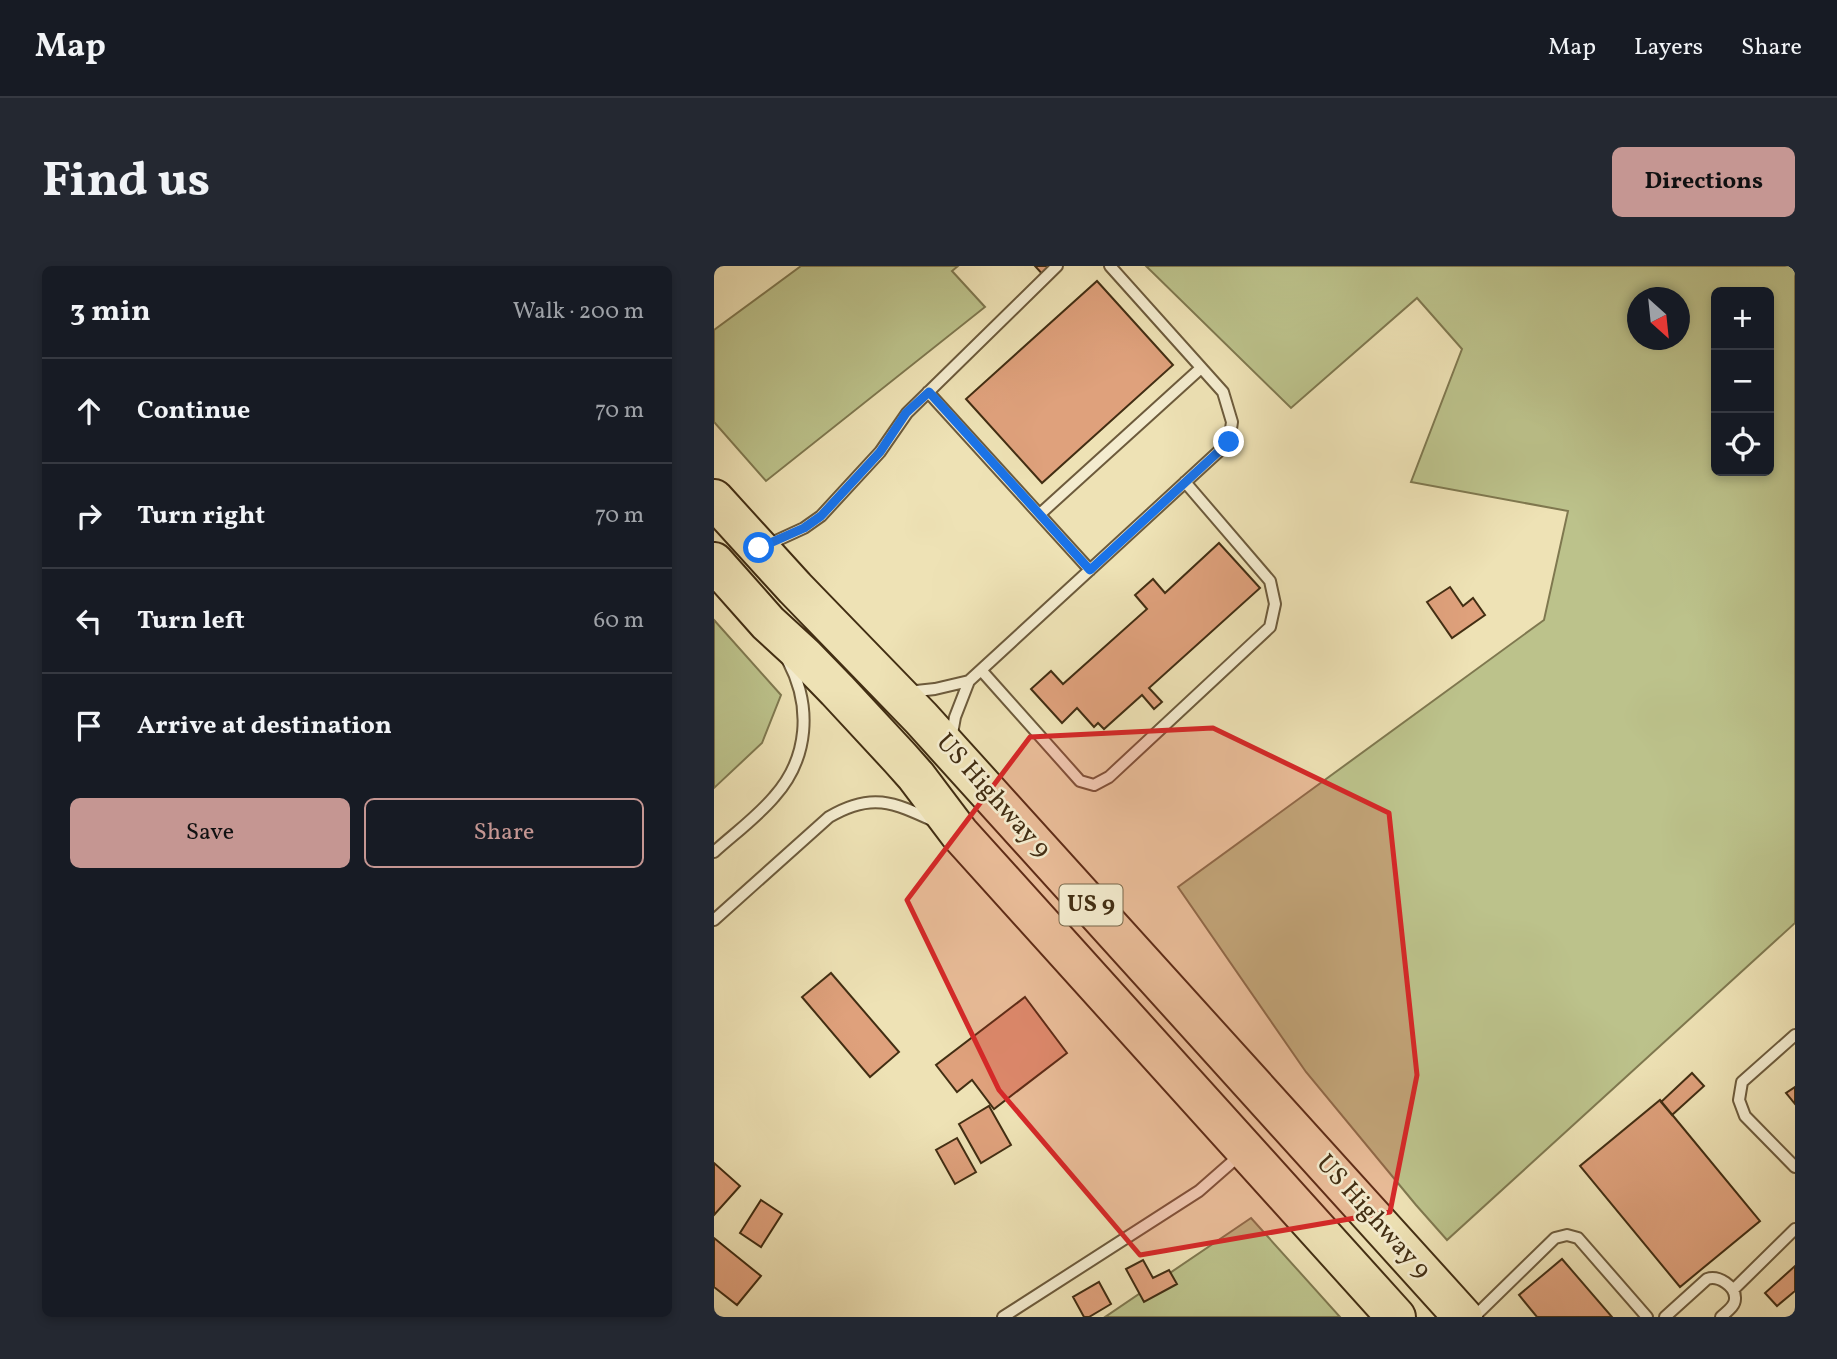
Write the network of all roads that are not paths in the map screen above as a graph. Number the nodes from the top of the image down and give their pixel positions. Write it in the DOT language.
graph roads {
  1 [pos="1057,266"];
  2 [pos="1110,266"];
  3 [pos="1201,368"];
  4 [pos="929,392"];
  5 [pos="1185,482"];
  6 [pos="714,499"];
  7 [pos="1040,514"];
  8 [pos="759,548"];
  9 [pos="714,562"];
  10 [pos="1090,570"];
  11 [pos="768,623"];
  12 [pos="981,670"];
  13 [pos="969,681"];
  14 [pos="897,693"];
  15 [pos="950,749"];
  16 [pos="959,834"];
  17 [pos="714,852"];
  18 [pos="714,920"];
  19 [pos="1795,1035"];
  20 [pos="1245,1150"];
  21 [pos="1795,1167"];
  22 [pos="1795,1229"];
  23 [pos="1733,1290"];
  24 [pos="1003,1317"];
  25 [pos="1396,1317"];
  26 [pos="1463,1317"];
  27 [pos="1474,1317"];
  28 [pos="1647,1317"];
  29 [pos="1664,1317"];
  30 [pos="1721,1317"];
  1 -- 4 [label="lane"];
  2 -- 3 [label="lane"];
  3 -- 5 [label="lane"];
  3 -- 7 [label="lane"];
  4 -- 7 [label="lane"];
  4 -- 8 [label="lane"];
  5 -- 10 [label="lane"];
  5 -- 12 [label="lane"];
  6 -- 8 [label="highway, US Highway 9 / US 9"];
  7 -- 10 [label="lane"];
  8 -- 14 [label="highway, US Highway 9 / US 9"];
  9 -- 11 [label="highway, US Highway 9 / US 9"];
  10 -- 12 [label="lane"];
  11 -- 16 [label="highway, US Highway 9 / US 9"];
  11 -- 17 [label="lane"];
  12 -- 13 [label="lane"];
  13 -- 14 [label="lane"];
  13 -- 15 [label="lane"];
  14 -- 15 [label="highway, US Highway 9 / US 9"];
  15 -- 26 [label="highway, US Highway 9 / US 9"];
  16 -- 18 [label="lane"];
  16 -- 20 [label="highway, US Highway 9 / US 9"];
  19 -- 21 [label="lane"];
  20 -- 24 [label="lane"];
  20 -- 25 [label="highway, US Highway 9 / US 9"];
  22 -- 23 [label="lane"];
  23 -- 29 [label="lane"];
  23 -- 30 [label="lane"];
  27 -- 28 [label="lane"];
}
